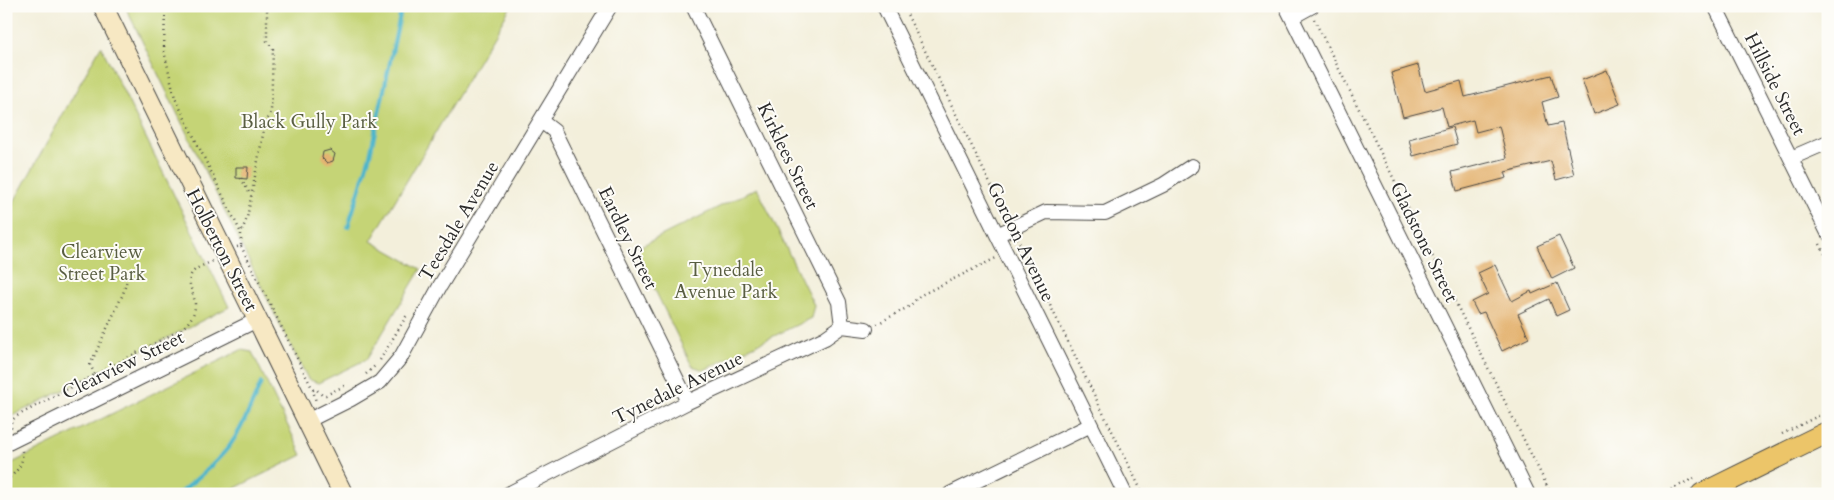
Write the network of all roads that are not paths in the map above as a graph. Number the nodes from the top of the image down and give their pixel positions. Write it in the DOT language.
graph roads {
  1 [pos="103,6"];
  2 [pos="610,6"];
  3 [pos="693,6"];
  4 [pos="884,6"];
  5 [pos="1715,6"];
  6 [pos="1310,7"];
  7 [pos="1289,12"];
  8 [pos="541,122"];
  9 [pos="1828,142"];
  10 [pos="1791,158"];
  11 [pos="1192,166"];
  12 [pos="1828,233"];
  13 [pos="997,235"];
  14 [pos="257,320"];
  15 [pos="842,326"];
  16 [pos="866,330"];
  17 [pos="688,402"];
  18 [pos="313,418"];
  19 [pos="1091,425"];
  20 [pos="1826,438"];
  21 [pos="12,441"];
  22 [pos="343,494"];
  23 [pos="508,494"];
  24 [pos="950,494"];
  25 [pos="1125,494"];
  26 [pos="1528,494"];
  27 [pos="1702,494"];
  1 -- 14 [label="main road, Holberton Street"];
  2 -- 8 [label="street, Teesdale Avenue"];
  3 -- 15 [label="street, Kirklees Street"];
  4 -- 13 [label="street, Gordon Avenue"];
  5 -- 10 [label="street, Hillside Street"];
  6 -- 7 [label="street"];
  7 -- 26 [label="street, Gladstone Street"];
  8 -- 17 [label="street, Eardley Street"];
  8 -- 18 [label="street, Teesdale Avenue"];
  9 -- 10 [label="street"];
  10 -- 12 [label="street, Hillside Street"];
  11 -- 13 [label="street"];
  13 -- 19 [label="street, Gordon Avenue"];
  14 -- 18 [label="main road, Holberton Street"];
  14 -- 21 [label="street, Clearview Street"];
  15 -- 16 [label="street"];
  15 -- 17 [label="street, Tynedale Avenue"];
  17 -- 23 [label="street, Tynedale Avenue"];
  18 -- 22 [label="main road, Holberton Street"];
  19 -- 24 [label="street"];
  19 -- 25 [label="street, Gordon Avenue"];
  20 -- 27 [label="main road"];
}
